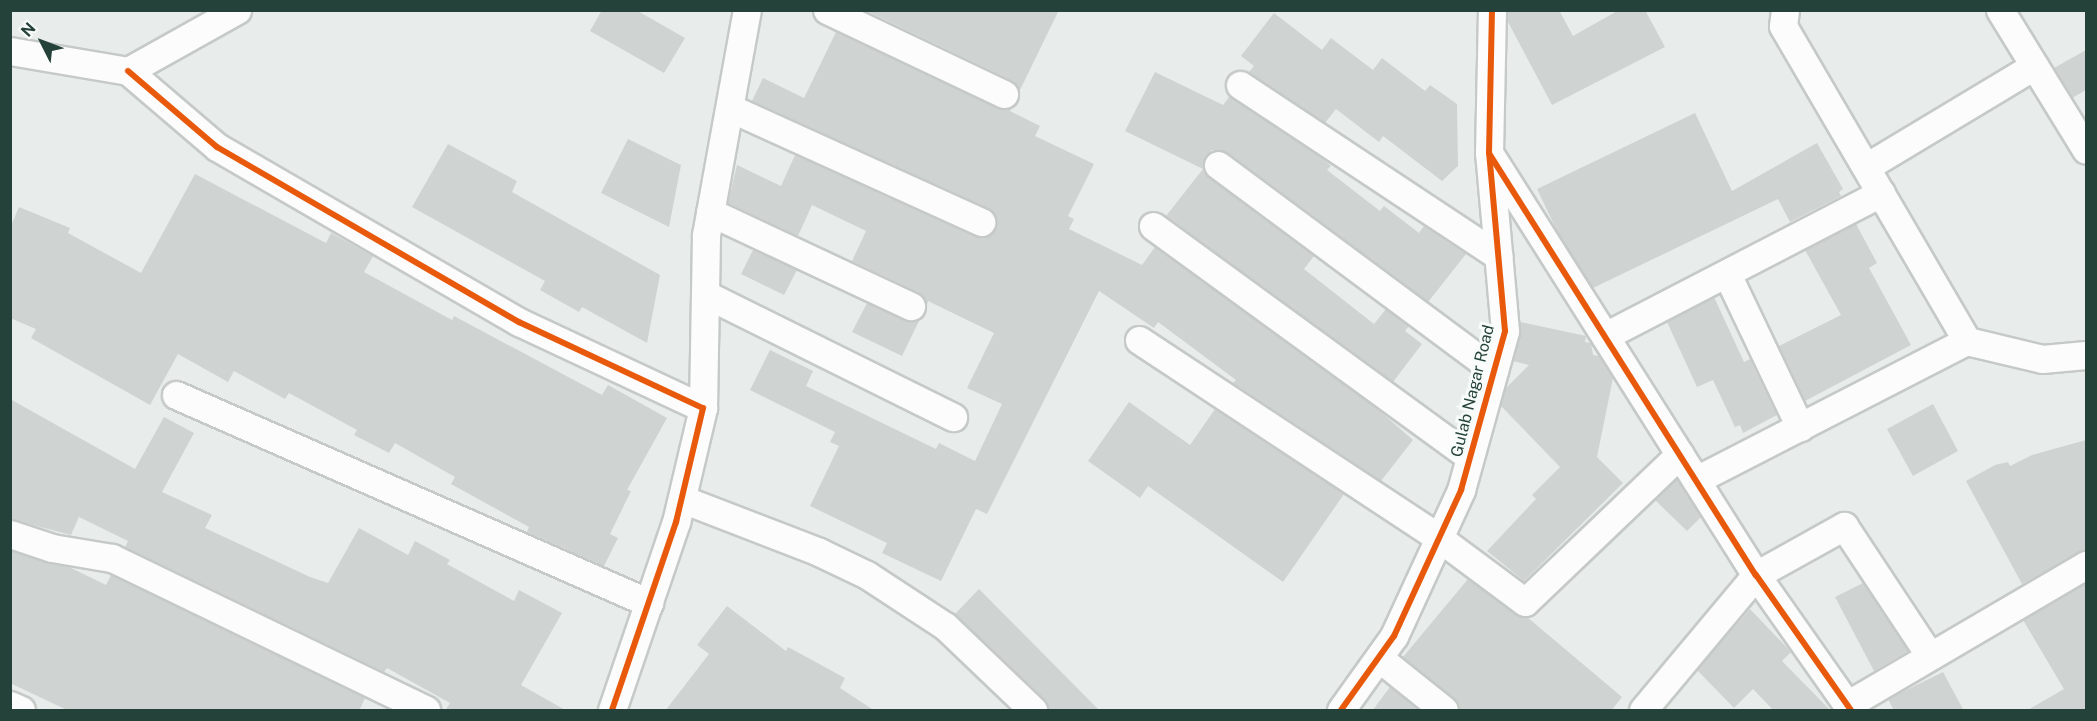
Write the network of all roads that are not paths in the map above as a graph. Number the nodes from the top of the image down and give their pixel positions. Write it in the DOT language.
graph roads {
  1 [pos="237,10"];
  2 [pos="747,10"];
  3 [pos="827,10"];
  4 [pos="1492,10"];
  5 [pos="1785,10"];
  6 [pos="2000,10"];
  7 [pos="10,51"];
  8 [pos="2034,66"];
  9 [pos="128,71"];
  10 [pos="1240,85"];
  11 [pos="1004,94"];
  12 [pos="730,108"];
  13 [pos="2086,150"];
  14 [pos="1489,153"];
  15 [pos="1218,165"];
  16 [pos="1866,167"];
  17 [pos="1881,193"];
  18 [pos="710,212"];
  19 [pos="981,222"];
  20 [pos="1153,226"];
  21 [pos="1498,256"];
  22 [pos="1727,274"];
  23 [pos="705,294"];
  24 [pos="911,306"];
  25 [pos="1605,336"];
  26 [pos="1139,340"];
  27 [pos="1967,341"];
  28 [pos="2086,355"];
  29 [pos="1494,370"];
  30 [pos="176,395"];
  31 [pos="703,408"];
  32 [pos="953,417"];
  33 [pos="1800,427"];
  34 [pos="1680,454"];
  35 [pos="1470,457"];
  36 [pos="1696,480"];
  37 [pos="682,500"];
  38 [pos="10,534"];
  39 [pos="1439,538"];
  40 [pos="2086,566"];
  41 [pos="1756,575"];
  42 [pos="650,603"];
  43 [pos="1930,656"];
  44 [pos="1379,658"];
  45 [pos="10,705"];
  46 [pos="620,707"];
  47 [pos="1849,708"];
  48 [pos="21,711"];
  49 [pos="426,711"];
  50 [pos="1033,711"];
  51 [pos="1341,711"];
  52 [pos="1444,711"];
  53 [pos="1643,711"];
  1 -- 9 [label="street"];
  2 -- 12 [label="street"];
  3 -- 11 [label="street"];
  4 -- 14 [label="street, Gulab Nagar Road"];
  5 -- 16 [label="street"];
  6 -- 8 [label="street"];
  7 -- 9 [label="street"];
  8 -- 13 [label="street"];
  8 -- 16 [label="street"];
  9 -- 31 [label="street"];
  10 -- 21 [label="street"];
  12 -- 18 [label="street"];
  12 -- 19 [label="street"];
  14 -- 21 [label="street, Gulab Nagar Road"];
  14 -- 25 [label="street"];
  15 -- 29 [label="street"];
  16 -- 17 [label="street"];
  17 -- 22 [label="street"];
  17 -- 27 [label="street"];
  18 -- 23 [label="street"];
  18 -- 24 [label="street"];
  20 -- 35 [label="street"];
  21 -- 29 [label="street, Gulab Nagar Road"];
  22 -- 25 [label="street"];
  22 -- 33 [label="street"];
  23 -- 31 [label="street"];
  23 -- 32 [label="street"];
  25 -- 34 [label="street"];
  26 -- 39 [label="street"];
  27 -- 28 [label="street"];
  27 -- 33 [label="street"];
  29 -- 35 [label="street, Gulab Nagar Road"];
  30 -- 42 [label="street"];
  31 -- 37 [label="street"];
  33 -- 36 [label="street"];
  34 -- 36 [label="street"];
  34 -- 39 [label="street"];
  35 -- 39 [label="street, Gulab Nagar Road"];
  36 -- 41 [label="street"];
  37 -- 42 [label="street"];
  37 -- 50 [label="street"];
  38 -- 49 [label="street"];
  39 -- 44 [label="street, Gulab Nagar Road"];
  40 -- 43 [label="street"];
  41 -- 43 [label="street"];
  41 -- 47 [label="street"];
  41 -- 53 [label="street"];
  42 -- 46 [label="street"];
  43 -- 47 [label="street"];
  44 -- 51 [label="street, Gulab Nagar Road"];
  44 -- 52 [label="street"];
  45 -- 48 [label="street"];
}
